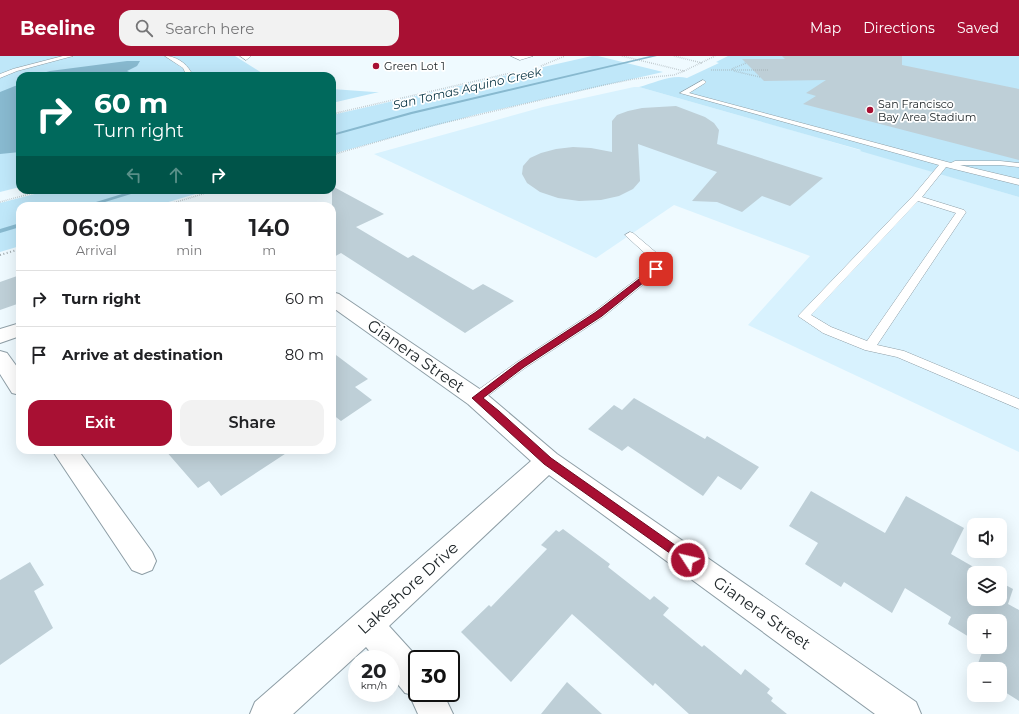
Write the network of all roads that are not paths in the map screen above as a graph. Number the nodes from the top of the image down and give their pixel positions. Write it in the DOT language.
graph roads {
  1 [pos="70,56"];
  2 [pos="168,56"];
  3 [pos="514,56"];
  4 [pos="530,56"];
  5 [pos="188,72"];
  6 [pos="0,76"];
  7 [pos="703,82"];
  8 [pos="944,164"];
  9 [pos="1019,166"];
  10 [pos="1019,182"];
  11 [pos="916,198"];
  12 [pos="630,235"];
  13 [pos="336,301"];
  14 [pos="16,330"];
  15 [pos="0,336"];
  16 [pos="869,347"];
  17 [pos="0,358"];
  18 [pos="16,381"];
  19 [pos="476,398"];
  20 [pos="1019,404"];
  21 [pos="67,454"];
  22 [pos="548,461"];
  23 [pos="142,561"];
  24 [pos="367,625"];
  25 [pos="408,671"];
  26 [pos="430,702"];
  27 [pos="267,714"];
  28 [pos="436,714"];
  29 [pos="904,714"];
  1 -- 6 [label="lane"];
  2 -- 5 [label="lane"];
  3 -- 4 [label="lane"];
  7 -- 8 [label="lane"];
  8 -- 9 [label="lane"];
  8 -- 10 [label="lane"];
  8 -- 11 [label="lane"];
  11 -- 16 [label="lane"];
  11 -- 16 [label="lane"];
  12 -- 19 [label="lane"];
  13 -- 19 [label="street, Gianera Street"];
  14 -- 15 [label="street"];
  16 -- 20 [label="lane"];
  17 -- 18 [label="street"];
  19 -- 22 [label="street, Gianera Street"];
  21 -- 23 [label="street"];
  22 -- 24 [label="street, Lakeshore Drive"];
  22 -- 29 [label="street, Gianera Street"];
  24 -- 25 [label="street"];
  24 -- 27 [label="street, Lakeshore Drive"];
  26 -- 28 [label="street"];
}
